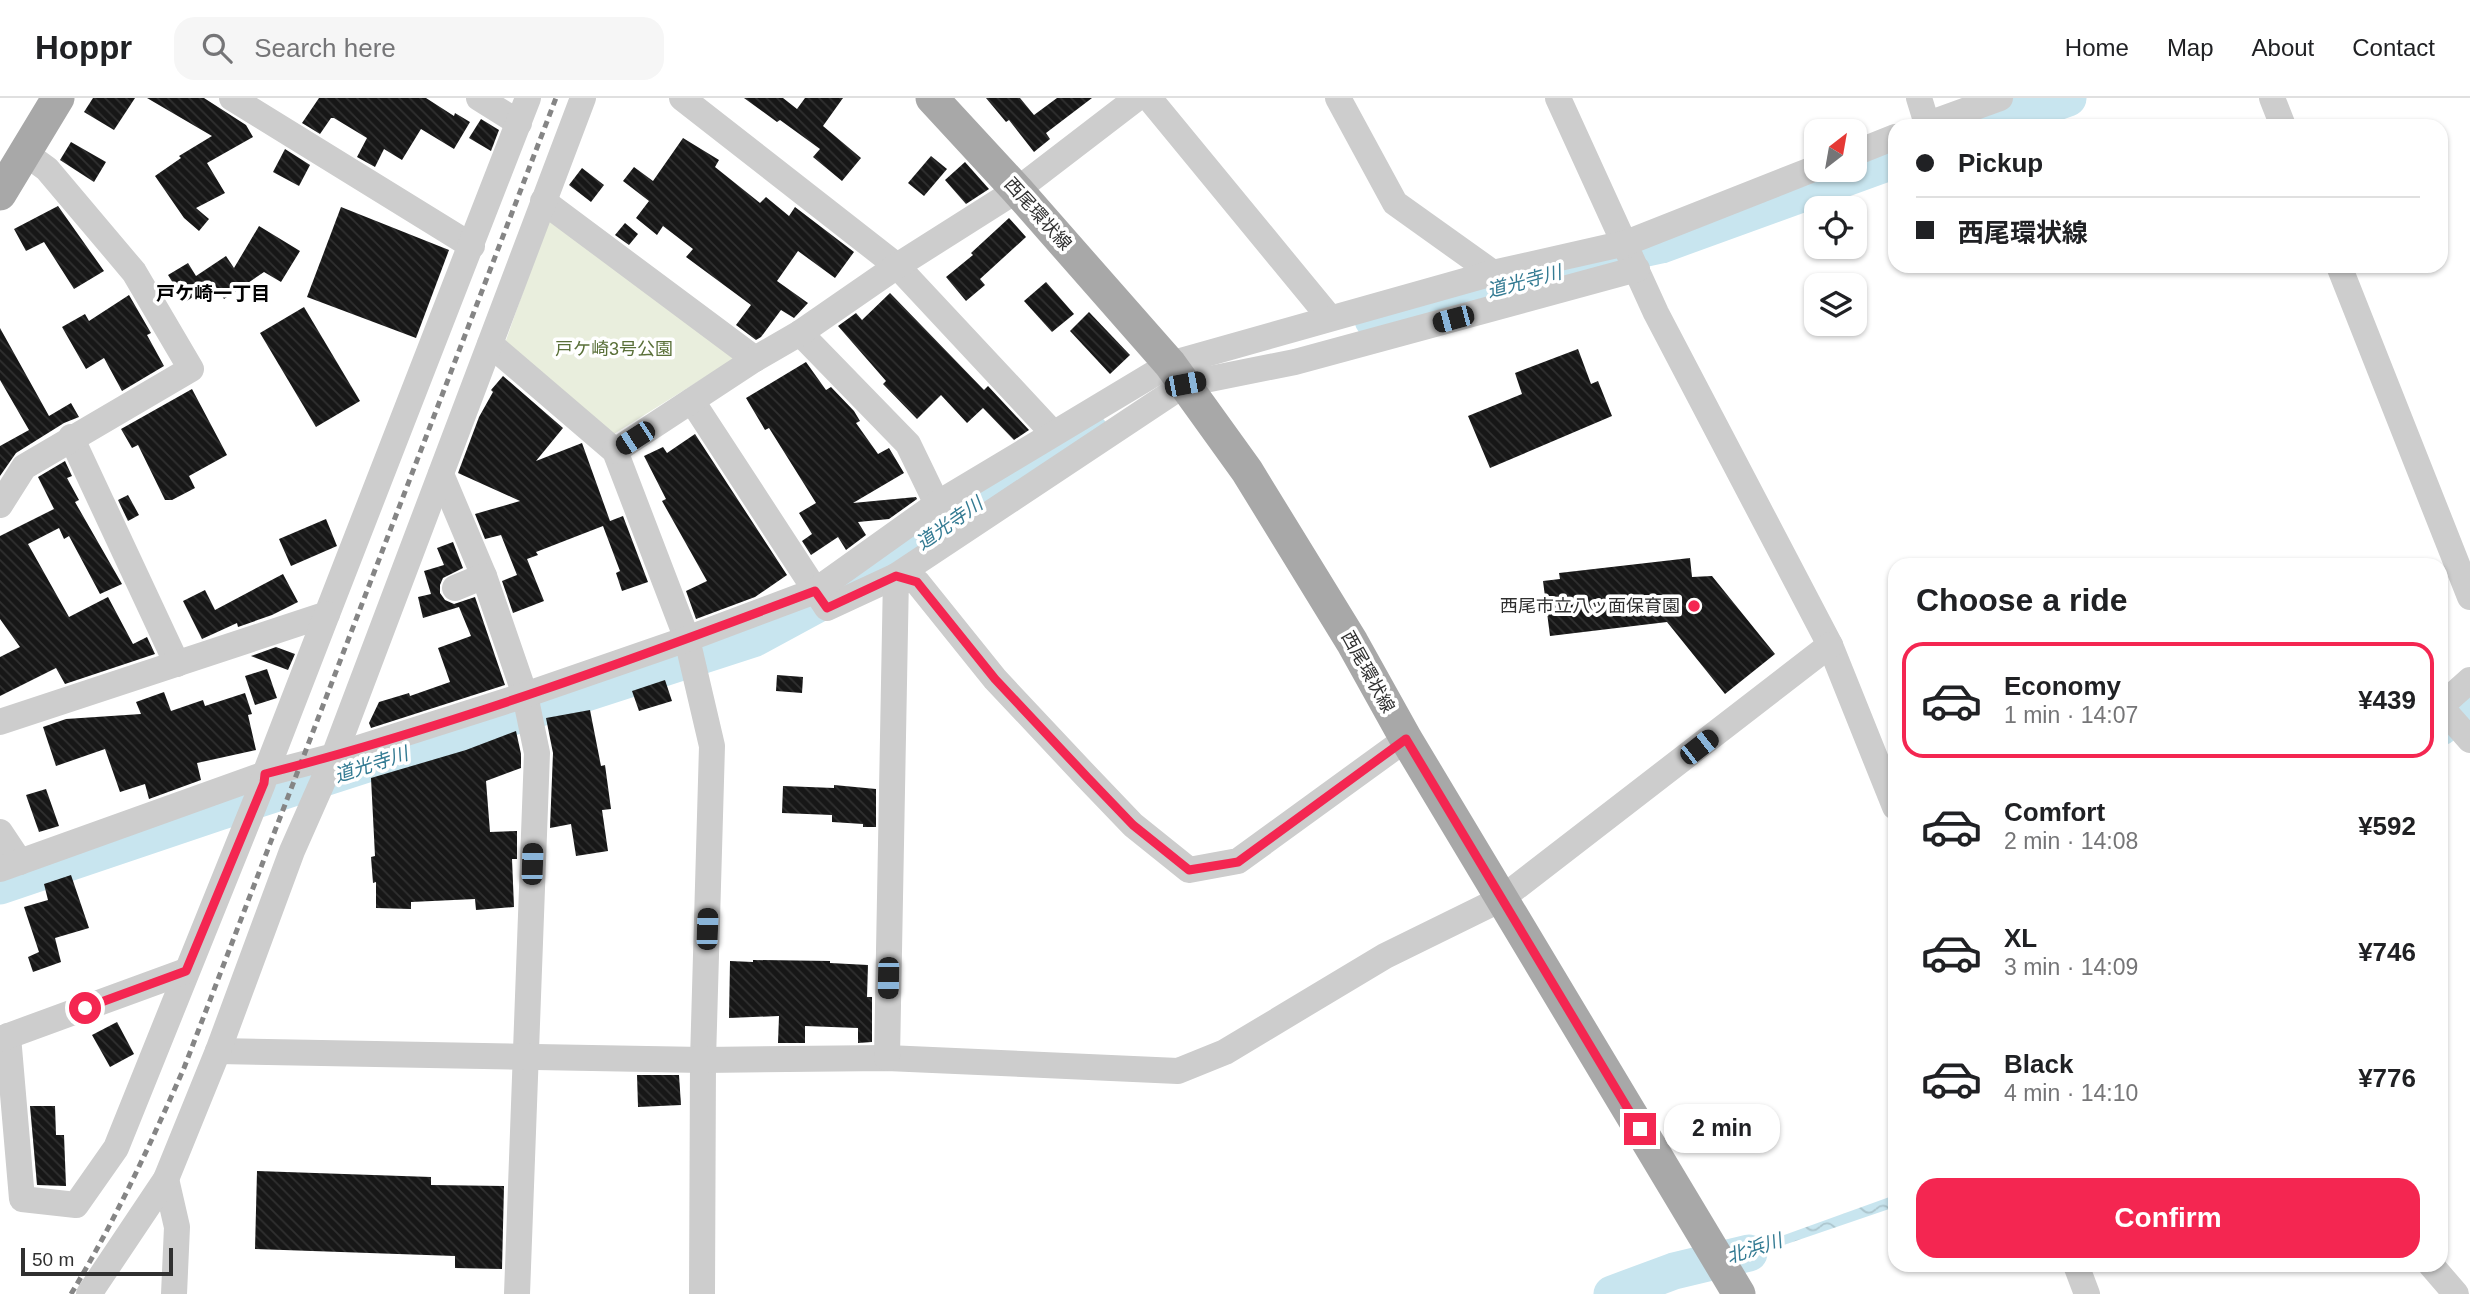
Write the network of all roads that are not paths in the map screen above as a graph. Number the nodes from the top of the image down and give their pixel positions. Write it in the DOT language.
graph roads {
  1 [pos="58,98"];
  2 [pos="232,98"];
  3 [pos="479,98"];
  4 [pos="528,98"];
  5 [pos="583,98"];
  6 [pos="682,98"];
  7 [pos="932,98"];
  8 [pos="1137,98"];
  9 [pos="1149,98"];
  10 [pos="1338,98"];
  11 [pos="1558,98"];
  12 [pos="1919,98"];
  13 [pos="2000,98"];
  14 [pos="2272,98"];
  15 [pos="1924,119"];
  16 [pos="1942,119"];
  17 [pos="2280,119"];
  18 [pos="519,123"];
  19 [pos="1888,140"];
  20 [pos="1867,148"];
  21 [pos="25,153"];
  22 [pos="1804,174"];
  23 [pos="1017,190"];
  24 [pos="0,194"];
  25 [pos="543,201"];
  26 [pos="472,246"];
  27 [pos="1631,256"];
  28 [pos="897,266"];
  29 [pos="1493,273"];
  30 [pos="2342,273"];
  31 [pos="1330,318"];
  32 [pos="800,333"];
  33 [pos="490,344"];
  34 [pos="755,359"];
  35 [pos="1177,374"];
  36 [pos="692,401"];
  37 [pos="1053,433"];
  38 [pos="71,437"];
  39 [pos="615,451"];
  40 [pos="441,474"];
  41 [pos="937,504"];
  42 [pos="0,505"];
  43 [pos="484,576"];
  44 [pos="896,576"];
  45 [pos="455,588"];
  46 [pos="819,597"];
  47 [pos="2470,597"];
  48 [pos="327,614"];
  49 [pos="687,640"];
  50 [pos="1830,645"];
  51 [pos="177,664"];
  52 [pos="2470,680"];
  53 [pos="525,696"];
  54 [pos="2450,717"];
  55 [pos="0,722"];
  56 [pos="1406,739"];
  57 [pos="334,757"];
  58 [pos="264,778"];
  59 [pos="1888,790"];
  60 [pos="0,832"];
  61 [pos="10,866"];
  62 [pos="1502,899"];
  63 [pos="186,971"];
  64 [pos="4,1038"];
  65 [pos="218,1051"];
  66 [pos="525,1058"];
  67 [pos="887,1058"];
  68 [pos="703,1060"];
  69 [pos="166,1179"];
  70 [pos="1724,1269"];
  71 [pos="2079,1272"];
  72 [pos="2437,1272"];
  73 [pos="89,1294"];
  74 [pos="174,1294"];
  75 [pos="517,1294"];
  76 [pos="702,1294"];
  77 [pos="2087,1294"];
  78 [pos="2456,1294"];
  1 -- 21 [label="main road"];
  2 -- 26 [label="street"];
  3 -- 18 [label="street"];
  4 -- 18 [label="street"];
  5 -- 25 [label="street"];
  6 -- 28 [label="street"];
  7 -- 23 [label="main road, 西尾環状線"];
  8 -- 23 [label="street"];
  9 -- 31 [label="street"];
  10 -- 29 [label="street"];
  11 -- 27 [label="street"];
  12 -- 15 [label="street"];
  13 -- 16 [label="street"];
  14 -- 17 [label="street"];
  18 -- 26 [label="street"];
  19 -- 20 [label="street"];
  21 -- 24 [label="main road"];
  21 -- 38 [label="street"];
  22 -- 27 [label="street"];
  23 -- 28 [label="street"];
  23 -- 35 [label="main road, 西尾環状線"];
  25 -- 33 [label="street"];
  25 -- 34 [label="street"];
  26 -- 48 [label="street"];
  27 -- 29 [label="street"];
  27 -- 35 [label="street"];
  27 -- 50 [label="street"];
  28 -- 32 [label="street"];
  28 -- 37 [label="street"];
  29 -- 31 [label="street"];
  30 -- 47 [label="street"];
  31 -- 35 [label="street"];
  32 -- 34 [label="street"];
  32 -- 41 [label="street"];
  33 -- 39 [label="street"];
  33 -- 40 [label="street"];
  34 -- 36 [label="street"];
  35 -- 37 [label="street"];
  35 -- 44 [label="street"];
  35 -- 56 [label="main road, 西尾環状線"];
  36 -- 39 [label="street"];
  36 -- 46 [label="street"];
  37 -- 41 [label="street"];
  38 -- 42 [label="street"];
  38 -- 51 [label="street"];
  39 -- 49 [label="street"];
  40 -- 43 [label="street"];
  40 -- 57 [label="street"];
  41 -- 46 [label="street"];
  43 -- 45 [label="street"];
  43 -- 53 [label="street"];
  44 -- 46 [label="street"];
  44 -- 56 [label="street"];
  44 -- 67 [label="street"];
  46 -- 49 [label="street"];
  48 -- 51 [label="street"];
  48 -- 58 [label="street"];
  49 -- 53 [label="street"];
  49 -- 68 [label="street"];
  50 -- 59 [label="street"];
  50 -- 62 [label="street"];
  51 -- 55 [label="street"];
  52 -- 54 [label="street"];
  53 -- 57 [label="street"];
  53 -- 66 [label="street"];
  56 -- 62 [label="main road, 西尾環状線"];
  57 -- 58 [label="street"];
  57 -- 65 [label="street"];
  58 -- 61 [label="street"];
  58 -- 63 [label="street"];
  60 -- 61 [label="street"];
  62 -- 67 [label="street"];
  62 -- 70 [label="main road, 西尾環状線"];
  63 -- 64 [label="street"];
  63 -- 64 [label="street"];
  65 -- 66 [label="street"];
  65 -- 69 [label="street"];
  66 -- 68 [label="street"];
  66 -- 75 [label="street"];
  67 -- 68 [label="street"];
  68 -- 76 [label="street"];
  69 -- 73 [label="street"];
  69 -- 74 [label="street"];
  71 -- 77 [label="street"];
  72 -- 78 [label="street"];
}
